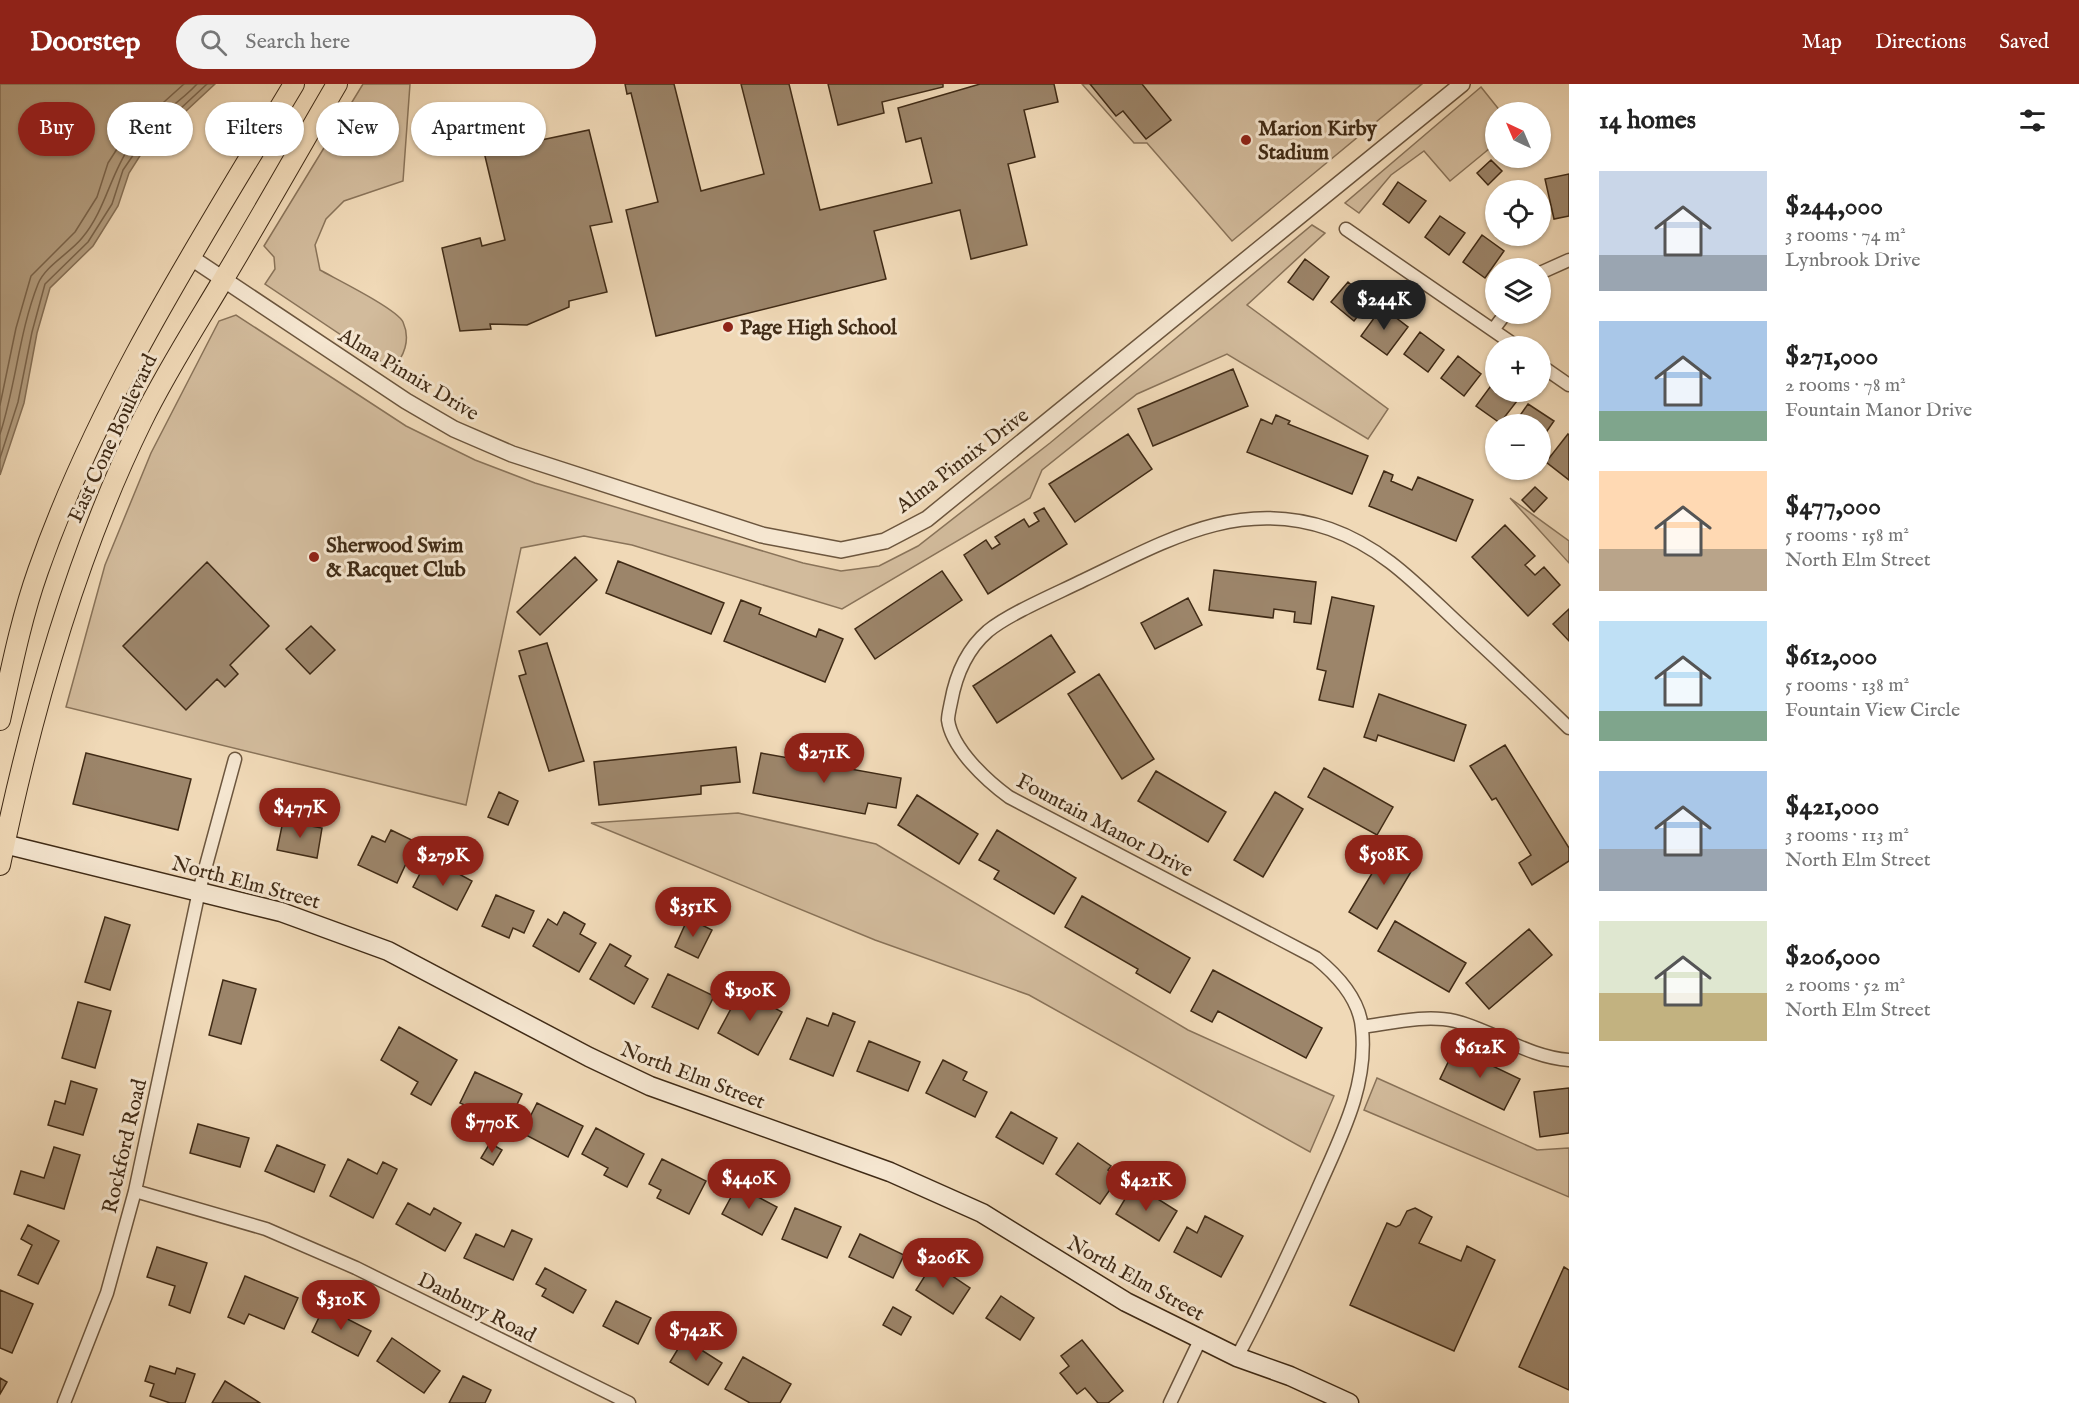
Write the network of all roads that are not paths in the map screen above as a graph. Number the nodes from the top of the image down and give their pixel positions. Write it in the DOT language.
graph roads {
  1 [pos="294,84"];
  2 [pos="337,84"];
  3 [pos="1462,84"];
  4 [pos="1346,229"];
  5 [pos="190,257"];
  6 [pos="1569,260"];
  7 [pos="1551,268"];
  8 [pos="223,280"];
  9 [pos="1498,324"];
  10 [pos="1493,330"];
  11 [pos="1502,336"];
  12 [pos="1551,372"];
  13 [pos="1569,386"];
  14 [pos="0,720"];
  15 [pos="1569,728"];
  16 [pos="235,759"];
  17 [pos="2,843"];
  18 [pos="0,865"];
  19 [pos="199,891"];
  20 [pos="1362,1027"];
  21 [pos="1569,1060"];
  22 [pos="135,1191"];
  23 [pos="1200,1340"];
  24 [pos="1238,1357"];
  25 [pos="64,1403"];
  26 [pos="629,1403"];
  27 [pos="1170,1403"];
  28 [pos="1349,1403"];
  1 -- 5 [label="main road, East Cone Boulevard"];
  2 -- 8 [label="main road, East Cone Boulevard"];
  3 -- 8 [label="street, Alma Pinnix Drive"];
  4 -- 10 [label="street"];
  5 -- 8 [label="street, Alma Pinnix Drive"];
  5 -- 14 [label="main road, East Cone Boulevard"];
  6 -- 7 [label="street"];
  8 -- 17 [label="main road, East Cone Boulevard"];
  9 -- 10 [label="street"];
  10 -- 11 [label="street"];
  12 -- 13 [label="street"];
  15 -- 20 [label="street, Fountain Manor Drive"];
  16 -- 19 [label="street, Rockford Road"];
  17 -- 18 [label="main road, East Cone Boulevard"];
  17 -- 19 [label="main road, North Elm Street"];
  19 -- 22 [label="street, Rockford Road"];
  19 -- 23 [label="main road, North Elm Street"];
  20 -- 21 [label="street"];
  20 -- 24 [label="street, Fountain Manor Drive"];
  22 -- 25 [label="street, Rockford Road"];
  22 -- 26 [label="street, Danbury Road"];
  23 -- 24 [label="main road, North Elm Street"];
  23 -- 27 [label="street"];
  24 -- 28 [label="main road, North Elm Street"];
}
